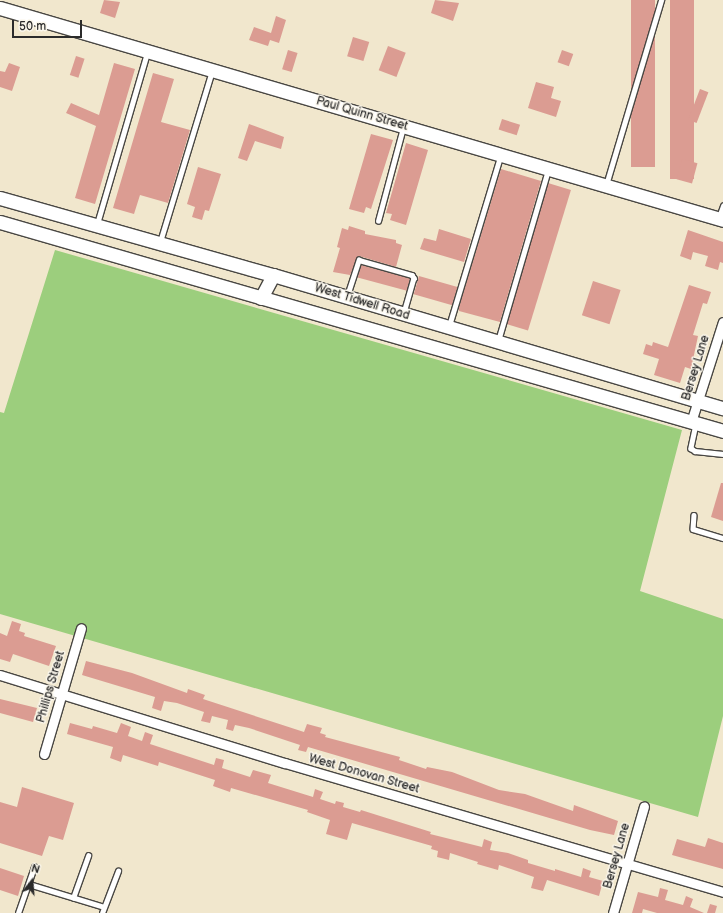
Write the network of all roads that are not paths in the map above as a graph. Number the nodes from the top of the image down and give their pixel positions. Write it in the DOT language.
graph roads {
  1 [pos="661,0"];
  2 [pos="0,8"];
  3 [pos="147,51"];
  4 [pos="212,70"];
  5 [pos="403,126"];
  6 [pos="500,154"];
  7 [pos="548,168"];
  8 [pos="606,185"];
  9 [pos="0,198"];
  10 [pos="722,215"];
  11 [pos="378,220"];
  12 [pos="0,222"];
  13 [pos="97,226"];
  14 [pos="160,244"];
  15 [pos="273,275"];
  16 [pos="347,297"];
  17 [pos="261,298"];
  18 [pos="403,314"];
  19 [pos="723,322"];
  20 [pos="449,328"];
  21 [pos="498,342"];
  22 [pos="556,359"];
  23 [pos="545,380"];
  24 [pos="699,401"];
  25 [pos="723,408"];
  26 [pos="694,422"];
  27 [pos="723,431"];
  28 [pos="723,454"];
  29 [pos="694,515"];
  30 [pos="723,538"];
  31 [pos="81,628"];
  32 [pos="0,675"];
  33 [pos="62,693"];
  34 [pos="44,754"];
  35 [pos="644,806"];
  36 [pos="88,856"];
  37 [pos="626,864"];
  38 [pos="34,867"];
  39 [pos="118,871"];
  40 [pos="29,884"];
  41 [pos="723,892"];
  42 [pos="73,898"];
  43 [pos="104,908"];
  44 [pos="18,913"];
  45 [pos="102,913"];
  46 [pos="613,913"];
  1 -- 8 [label="lane"];
  2 -- 3 [label="main road, Paul Quinn Street"];
  3 -- 4 [label="main road, Paul Quinn Street"];
  3 -- 13 [label="lane"];
  4 -- 5 [label="main road, Paul Quinn Street"];
  4 -- 14 [label="lane"];
  5 -- 6 [label="main road, Paul Quinn Street"];
  5 -- 11 [label="lane"];
  6 -- 7 [label="main road, Paul Quinn Street"];
  6 -- 20 [label="lane"];
  7 -- 8 [label="main road, Paul Quinn Street"];
  7 -- 21 [label="lane"];
  8 -- 10 [label="main road, Paul Quinn Street"];
  9 -- 13 [label="main road, West Tidwell Road"];
  12 -- 17 [label="main road, West Tidwell Road"];
  13 -- 14 [label="main road, West Tidwell Road"];
  14 -- 15 [label="main road, West Tidwell Road"];
  15 -- 16 [label="main road, West Tidwell Road"];
  15 -- 17 [label="main road"];
  16 -- 18 [label="main road, West Tidwell Road"];
  16 -- 18 [label="lane"];
  17 -- 23 [label="main road, West Tidwell Road"];
  18 -- 20 [label="main road, West Tidwell Road"];
  19 -- 24 [label="street, Bersey Lane"];
  20 -- 21 [label="main road, West Tidwell Road"];
  21 -- 22 [label="main road, West Tidwell Road"];
  22 -- 23 [label="main road"];
  22 -- 24 [label="main road, West Tidwell Road"];
  23 -- 26 [label="main road, West Tidwell Road"];
  24 -- 25 [label="main road, West Tidwell Road"];
  24 -- 26 [label="street, Bersey Lane"];
  26 -- 27 [label="main road, West Tidwell Road"];
  26 -- 28 [label="lane"];
  29 -- 30 [label="lane"];
  31 -- 33 [label="street, Phillips Street"];
  32 -- 33 [label="street, West Donovan Street"];
  33 -- 34 [label="street, Phillips Street"];
  33 -- 37 [label="street, West Donovan Street"];
  35 -- 37 [label="street, Bersey Lane"];
  36 -- 42 [label="lane"];
  37 -- 41 [label="street, West Donovan Street"];
  37 -- 46 [label="street, Bersey Lane"];
  38 -- 40 [label="lane"];
  39 -- 43 [label="lane"];
  40 -- 42 [label="lane"];
  40 -- 44 [label="lane"];
  42 -- 43 [label="lane"];
  43 -- 45 [label="lane"];
}
